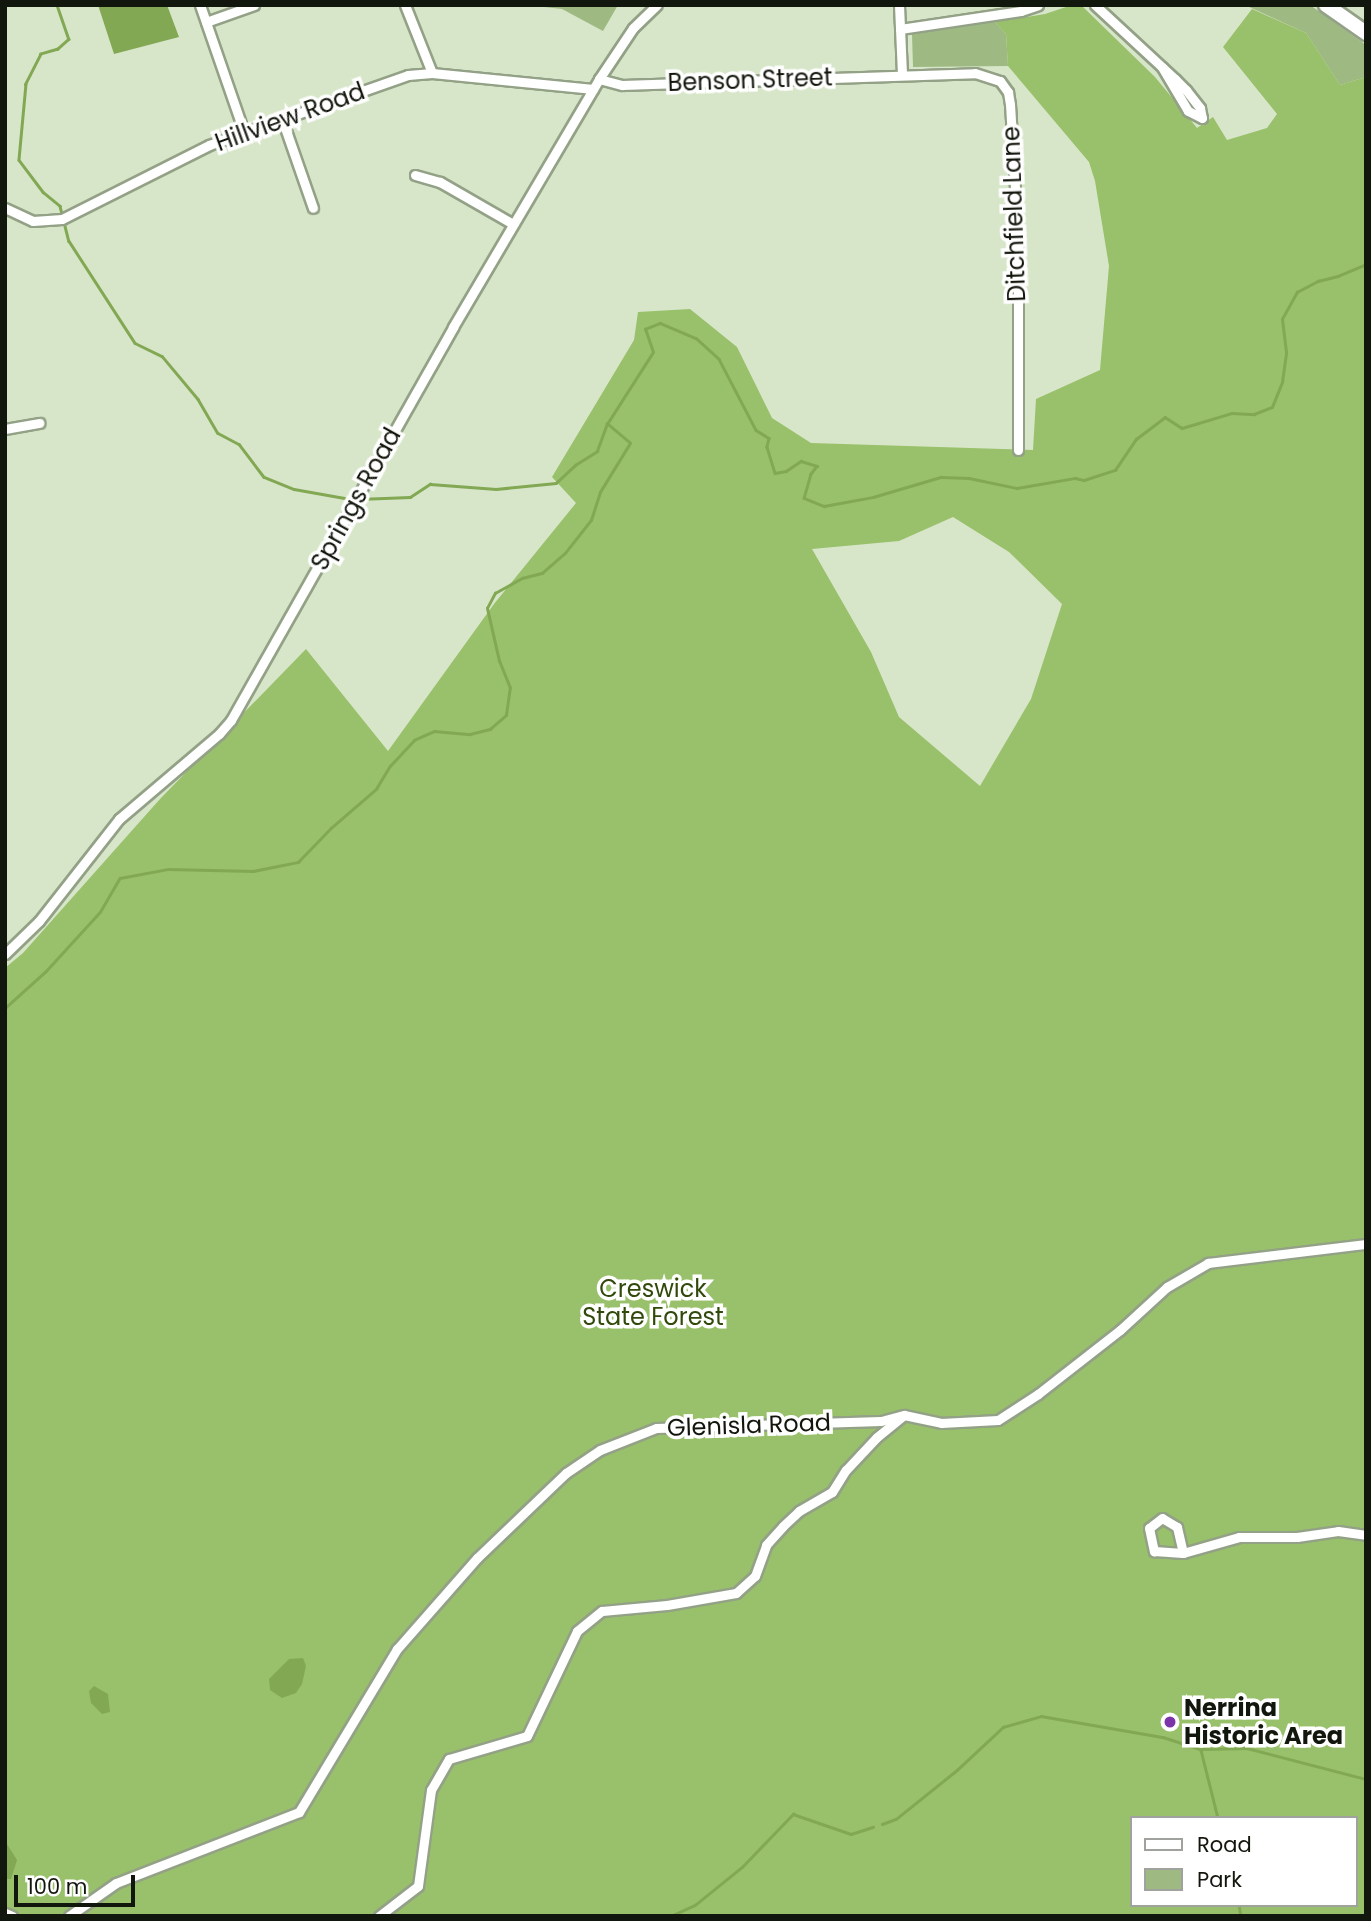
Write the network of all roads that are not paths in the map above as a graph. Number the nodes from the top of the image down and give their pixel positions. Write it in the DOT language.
graph roads {
  1 [pos="200,5"];
  2 [pos="254,5"];
  3 [pos="405,5"];
  4 [pos="656,5"];
  5 [pos="899,5"];
  6 [pos="1038,5"];
  7 [pos="1095,5"];
  8 [pos="1326,5"];
  9 [pos="206,22"];
  10 [pos="900,29"];
  11 [pos="1366,33"];
  12 [pos="1162,67"];
  13 [pos="432,73"];
  14 [pos="902,73"];
  15 [pos="599,79"];
  16 [pos="593,89"];
  17 [pos="282,119"];
  18 [pos="244,132"];
  19 [pos="415,175"];
  20 [pos="5,208"];
  21 [pos="313,208"];
  22 [pos="513,224"];
  23 [pos="39,423"];
  24 [pos="5,429"];
  25 [pos="1018,450"];
  26 [pos="5,954"];
  27 [pos="1366,1244"];
  28 [pos="904,1415"];
  29 [pos="1366,1535"];
  30 [pos="1183,1553"];
  31 [pos="5,1913"];
  32 [pos="12,1916"];
  33 [pos="69,1916"];
  34 [pos="379,1916"];
  1 -- 9 [label="street"];
  2 -- 9 [label="street"];
  3 -- 13 [label="street"];
  4 -- 15 [label="street, Springs Road"];
  5 -- 10 [label="street"];
  6 -- 10 [label="street"];
  7 -- 12 [label="street"];
  8 -- 11 [label="highway"];
  9 -- 18 [label="street"];
  10 -- 14 [label="street"];
  12 -- 12 [label="street"];
  13 -- 16 [label="street, Hillview Road"];
  13 -- 17 [label="street, Hillview Road"];
  14 -- 15 [label="street, Benson Street"];
  14 -- 25 [label="street, Ditchfield Lane"];
  15 -- 16 [label="street, Springs Road"];
  16 -- 22 [label="street, Springs Road"];
  17 -- 18 [label="street, Hillview Road"];
  17 -- 21 [label="street"];
  18 -- 20 [label="street, Hillview Road"];
  19 -- 22 [label="street"];
  22 -- 26 [label="street, Springs Road"];
  23 -- 24 [label="street"];
  27 -- 28 [label="street, Glenisla Road"];
  28 -- 33 [label="street, Glenisla Road"];
  28 -- 34 [label="street"];
  29 -- 30 [label="street"];
  30 -- 30 [label="street"];
  31 -- 32 [label="street"];
}
